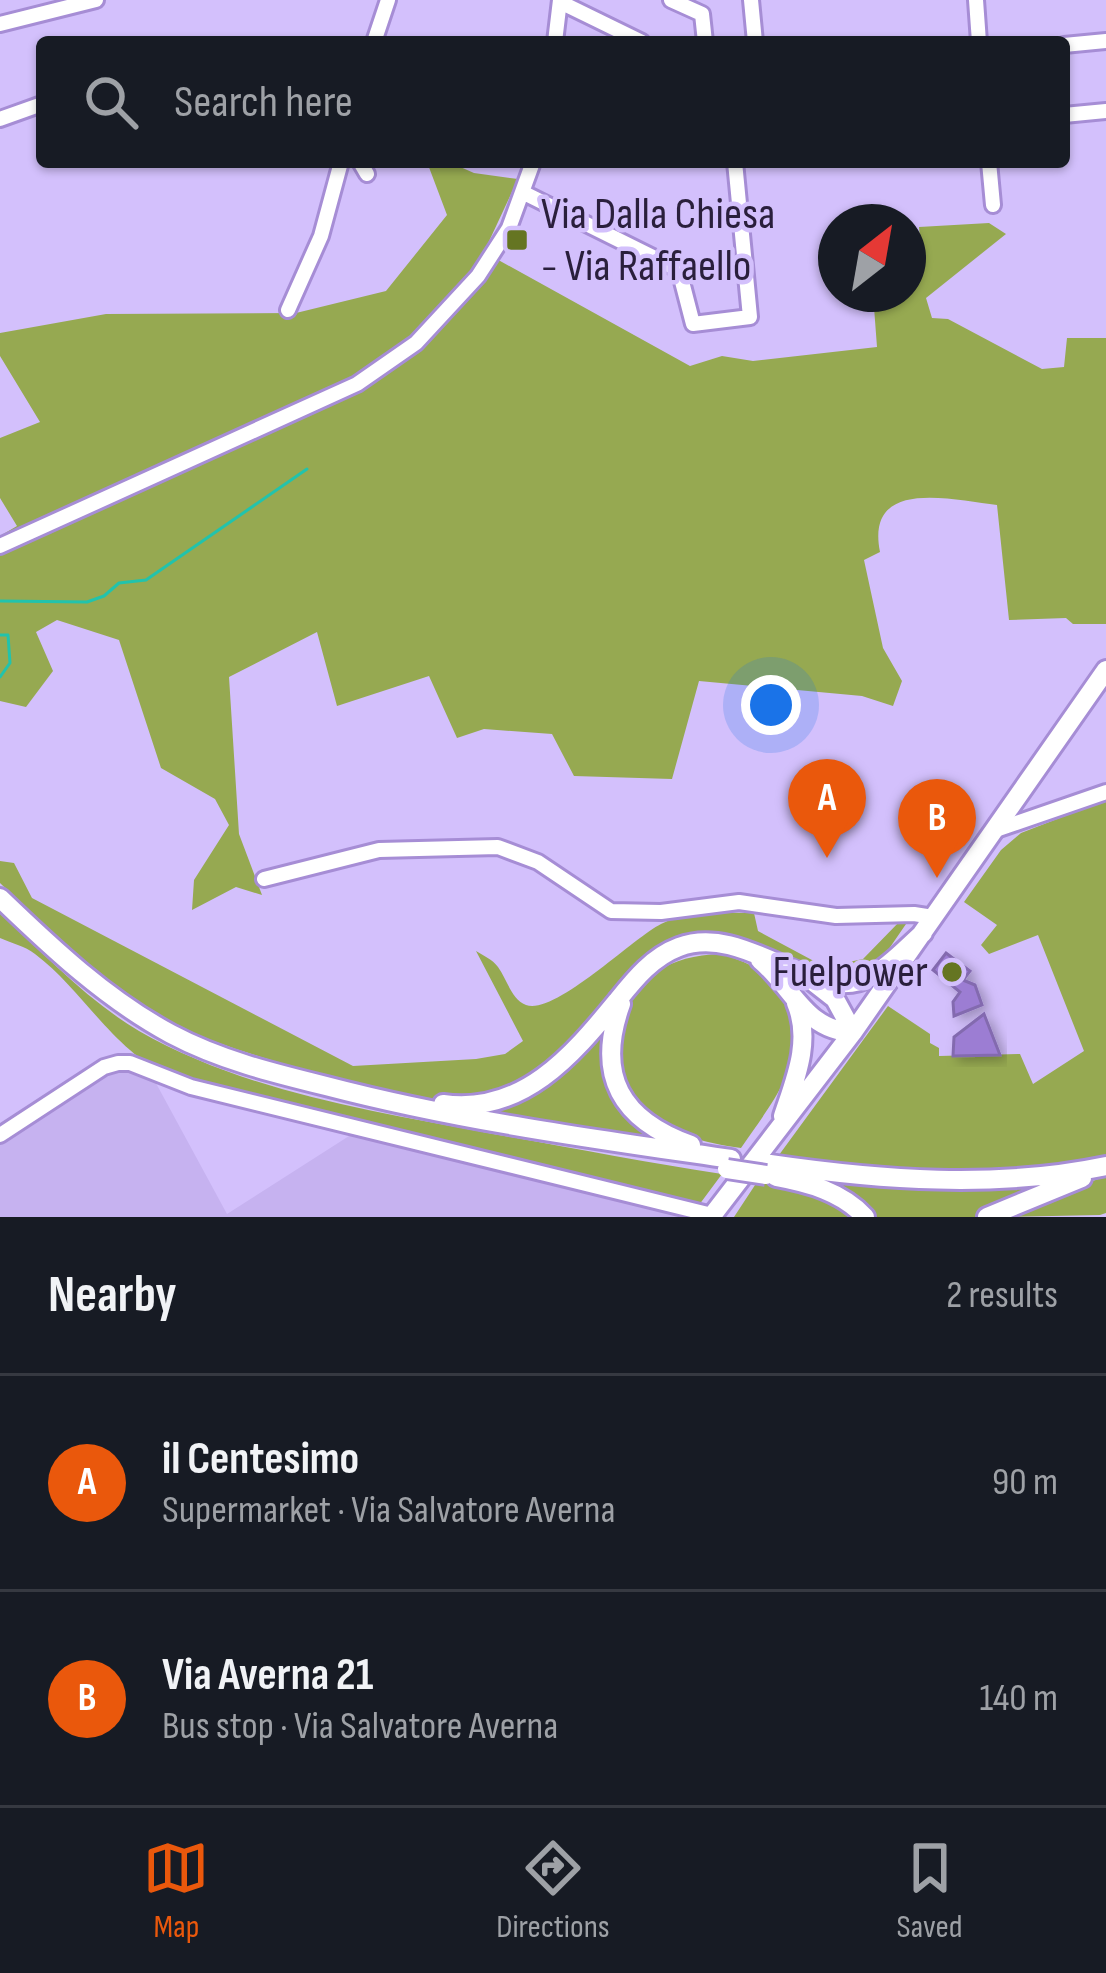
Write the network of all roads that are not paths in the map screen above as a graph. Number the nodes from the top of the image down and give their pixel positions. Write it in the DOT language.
graph roads {
  1 [pos="96,0"];
  2 [pos="388,0"];
  3 [pos="671,0"];
  4 [pos="751,0"];
  5 [pos="976,0"];
  6 [pos="560,1"];
  7 [pos="0,24"];
  8 [pos="376,36"];
  9 [pos="556,36"];
  10 [pos="630,36"];
  11 [pos="704,36"];
  12 [pos="754,36"];
  13 [pos="979,36"];
  14 [pos="1106,41"];
  15 [pos="1070,44"];
  16 [pos="36,106"];
  17 [pos="1106,111"];
  18 [pos="1070,114"];
  19 [pos="0,119"];
  20 [pos="339,168"];
  21 [pos="531,168"];
  22 [pos="736,168"];
  23 [pos="990,168"];
  24 [pos="524,193"];
  25 [pos="993,205"];
  26 [pos="288,310"];
  27 [pos="0,546"];
  28 [pos="1106,670"];
  29 [pos="1106,792"];
  30 [pos="996,830"];
  31 [pos="264,879"];
  32 [pos="0,898"];
  33 [pos="928,925"];
  34 [pos="742,947"];
  35 [pos="800,974"];
  36 [pos="631,984"];
  37 [pos="794,999"];
  38 [pos="853,1032"];
  39 [pos="233,1060"];
  40 [pos="777,1132"];
  41 [pos="0,1135"];
  42 [pos="729,1164"];
  43 [pos="1106,1167"];
  44 [pos="762,1169"];
  45 [pos="715,1216"];
  46 [pos="865,1217"];
  47 [pos="987,1217"];
  1 -- 7 [label="street"];
  2 -- 8 [label="street"];
  3 -- 11 [label="street"];
  4 -- 12 [label="street"];
  5 -- 13 [label="street"];
  6 -- 9 [label="street"];
  6 -- 10 [label="street"];
  14 -- 15 [label="street"];
  16 -- 19 [label="street"];
  17 -- 18 [label="street"];
  20 -- 26 [label="street"];
  21 -- 24 [label="street"];
  22 -- 24 [label="street"];
  23 -- 25 [label="street"];
  24 -- 27 [label="street"];
  28 -- 30 [label="main road"];
  29 -- 30 [label="street"];
  30 -- 33 [label="main road"];
  31 -- 33 [label="street"];
  32 -- 39 [label="main road"];
  33 -- 35 [label="main road"];
  33 -- 38 [label="main road"];
  34 -- 35 [label="main road"];
  34 -- 36 [label="main road"];
  34 -- 37 [label="main road"];
  35 -- 38 [label="main road"];
  36 -- 39 [label="main road"];
  36 -- 42 [label="main road"];
  37 -- 38 [label="main road"];
  37 -- 40 [label="main road"];
  38 -- 40 [label="main road"];
  39 -- 42 [label="main road"];
  40 -- 44 [label="main road"];
  41 -- 45 [label="street"];
  42 -- 44 [label="main road, bridge"];
  43 -- 44 [label="main road"];
  43 -- 47 [label="main road"];
  44 -- 45 [label="main road"];
  44 -- 46 [label="main road"];
}
